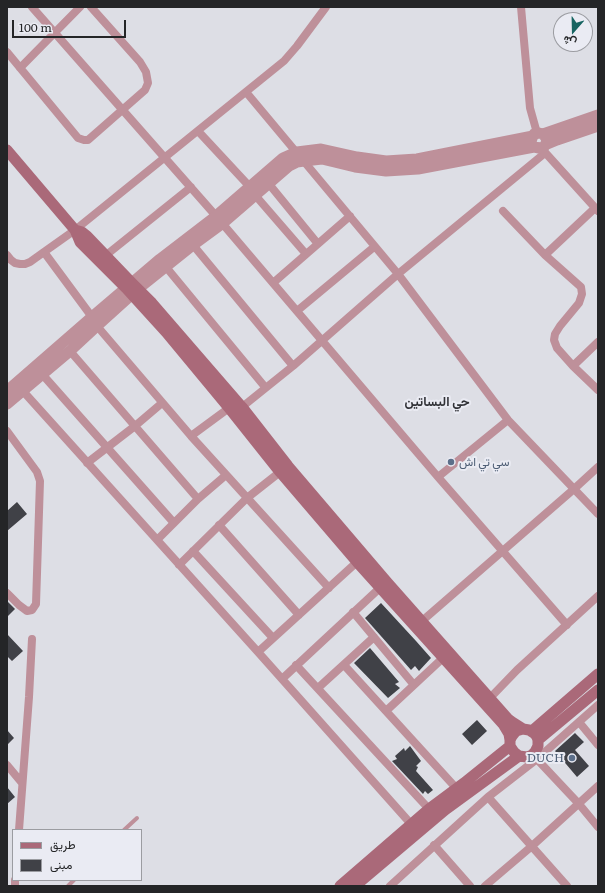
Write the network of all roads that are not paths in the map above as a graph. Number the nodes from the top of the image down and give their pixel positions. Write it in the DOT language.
graph roads {
  1 [pos="32,7"];
  2 [pos="80,7"];
  3 [pos="91,7"];
  4 [pos="326,7"];
  5 [pos="521,7"];
  6 [pos="54,33"];
  7 [pos="7,52"];
  8 [pos="20,68"];
  9 [pos="246,92"];
  10 [pos="122,109"];
  11 [pos="598,115"];
  12 [pos="598,126"];
  13 [pos="198,130"];
  14 [pos="540,142"];
  15 [pos="7,150"];
  16 [pos="300,156"];
  17 [pos="164,157"];
  18 [pos="269,184"];
  19 [pos="191,187"];
  20 [pos="253,191"];
  21 [pos="597,209"];
  22 [pos="503,211"];
  23 [pos="350,216"];
  24 [pos="219,219"];
  25 [pos="76,230"];
  26 [pos="318,244"];
  27 [pos="193,245"];
  28 [pos="374,246"];
  29 [pos="44,252"];
  30 [pos="306,254"];
  31 [pos="7,255"];
  32 [pos="545,255"];
  33 [pos="105,256"];
  34 [pos="166,267"];
  35 [pos="398,274"];
  36 [pos="273,282"];
  37 [pos="132,289"];
  38 [pos="297,311"];
  39 [pos="94,321"];
  40 [pos="322,340"];
  41 [pos="598,342"];
  42 [pos="70,351"];
  43 [pos="293,366"];
  44 [pos="573,366"];
  45 [pos="42,374"];
  46 [pos="265,387"];
  47 [pos="22,390"];
  48 [pos="598,390"];
  49 [pos="7,391"];
  50 [pos="162,403"];
  51 [pos="7,404"];
  52 [pos="242,407"];
  53 [pos="229,408"];
  54 [pos="508,420"];
  55 [pos="135,426"];
  56 [pos="7,431"];
  57 [pos="191,436"];
  58 [pos="107,447"];
  59 [pos="87,463"];
  60 [pos="598,467"];
  61 [pos="280,472"];
  62 [pos="226,475"];
  63 [pos="438,476"];
  64 [pos="574,489"];
  65 [pos="247,498"];
  66 [pos="198,499"];
  67 [pos="598,514"];
  68 [pos="174,523"];
  69 [pos="219,525"];
  70 [pos="157,540"];
  71 [pos="193,550"];
  72 [pos="502,551"];
  73 [pos="357,562"];
  74 [pos="179,565"];
  75 [pos="384,585"];
  76 [pos="329,588"];
  77 [pos="7,594"];
  78 [pos="598,596"];
  79 [pos="353,612"];
  80 [pos="300,615"];
  81 [pos="422,621"];
  82 [pos="567,625"];
  83 [pos="374,637"];
  84 [pos="273,638"];
  85 [pos="32,639"];
  86 [pos="258,652"];
  87 [pos="444,657"];
  88 [pos="296,665"];
  89 [pos="344,665"];
  90 [pos="598,674"];
  91 [pos="282,679"];
  92 [pos="414,685"];
  93 [pos="318,688"];
  94 [pos="598,690"];
  95 [pos="490,698"];
  96 [pos="598,705"];
  97 [pos="386,712"];
  98 [pos="579,722"];
  99 [pos="531,733"];
  100 [pos="510,743"];
  101 [pos="598,745"];
  102 [pos="519,756"];
  103 [pos="534,757"];
  104 [pos="7,765"];
  105 [pos="22,783"];
  106 [pos="598,786"];
  107 [pos="456,789"];
  108 [pos="488,797"];
  109 [pos="579,804"];
  110 [pos="429,809"];
  111 [pos="137,818"];
  112 [pos="411,824"];
  113 [pos="598,827"];
  114 [pos="19,829"];
  115 [pos="125,829"];
  116 [pos="434,846"];
  117 [pos="532,846"];
  118 [pos="358,880"];
  119 [pos="340,886"];
  120 [pos="390,886"];
  121 [pos="470,886"];
  122 [pos="485,886"];
  123 [pos="566,886"];
  1 -- 6 [label="street"];
  2 -- 6 [label="street"];
  3 -- 10 [label="street"];
  4 -- 9 [label="street"];
  5 -- 14 [label="street"];
  6 -- 8 [label="street"];
  6 -- 10 [label="street"];
  7 -- 8 [label="street"];
  8 -- 10 [label="street"];
  9 -- 13 [label="street"];
  9 -- 16 [label="street"];
  10 -- 17 [label="street"];
  11 -- 14 [label="street"];
  12 -- 14 [label="street"];
  13 -- 17 [label="street"];
  13 -- 20 [label="street"];
  14 -- 16 [label="street"];
  14 -- 21 [label="street"];
  14 -- 35 [label="street"];
  15 -- 25 [label="main road"];
  16 -- 18 [label="street"];
  16 -- 20 [label="street"];
  16 -- 23 [label="street"];
  17 -- 19 [label="street"];
  17 -- 25 [label="street"];
  18 -- 20 [label="street"];
  18 -- 26 [label="street"];
  19 -- 24 [label="street"];
  19 -- 33 [label="street"];
  20 -- 24 [label="street"];
  20 -- 30 [label="street"];
  21 -- 32 [label="street"];
  22 -- 32 [label="street"];
  23 -- 26 [label="street"];
  23 -- 28 [label="street"];
  24 -- 27 [label="street"];
  24 -- 36 [label="street"];
  24 -- 37 [label="street"];
  25 -- 29 [label="street"];
  25 -- 33 [label="main road"];
  25 -- 37 [label="main road"];
  26 -- 30 [label="street"];
  27 -- 34 [label="street"];
  27 -- 43 [label="street"];
  28 -- 35 [label="street"];
  28 -- 38 [label="street"];
  29 -- 31 [label="street"];
  29 -- 39 [label="street"];
  30 -- 36 [label="street"];
  32 -- 44 [label="street"];
  33 -- 37 [label="main road"];
  34 -- 37 [label="street"];
  34 -- 46 [label="street"];
  35 -- 40 [label="street"];
  35 -- 54 [label="street"];
  36 -- 38 [label="street"];
  37 -- 39 [label="street"];
  37 -- 52 [label="main road"];
  37 -- 53 [label="main road"];
  38 -- 40 [label="street"];
  39 -- 42 [label="street"];
  39 -- 49 [label="street"];
  39 -- 50 [label="street"];
  40 -- 43 [label="street"];
  40 -- 63 [label="street"];
  41 -- 44 [label="street"];
  42 -- 45 [label="street"];
  42 -- 55 [label="street"];
  43 -- 46 [label="street"];
  44 -- 48 [label="street"];
  45 -- 47 [label="street"];
  45 -- 58 [label="street"];
  46 -- 52 [label="street"];
  47 -- 51 [label="street"];
  47 -- 59 [label="street"];
  50 -- 55 [label="street"];
  50 -- 57 [label="street"];
  52 -- 75 [label="main road"];
  53 -- 57 [label="street"];
  53 -- 61 [label="main road"];
  54 -- 63 [label="street"];
  54 -- 64 [label="street"];
  55 -- 58 [label="street"];
  55 -- 66 [label="street"];
  56 -- 77 [label="street"];
  57 -- 62 [label="street"];
  58 -- 59 [label="street"];
  58 -- 68 [label="street"];
  59 -- 70 [label="street"];
  60 -- 64 [label="street"];
  61 -- 65 [label="street"];
  61 -- 73 [label="main road"];
  62 -- 65 [label="street"];
  62 -- 66 [label="street"];
  63 -- 72 [label="street"];
  64 -- 67 [label="street"];
  64 -- 72 [label="street"];
  65 -- 69 [label="street"];
  65 -- 76 [label="street"];
  66 -- 68 [label="street"];
  68 -- 70 [label="street"];
  69 -- 71 [label="street"];
  69 -- 80 [label="street"];
  70 -- 74 [label="street"];
  71 -- 74 [label="street"];
  71 -- 84 [label="street"];
  72 -- 81 [label="street"];
  72 -- 82 [label="street"];
  73 -- 75 [label="main road"];
  73 -- 76 [label="street"];
  74 -- 86 [label="street"];
  75 -- 79 [label="street"];
  75 -- 81 [label="main road"];
  75 -- 87 [label="main road"];
  76 -- 80 [label="street"];
  78 -- 82 [label="street"];
  79 -- 83 [label="street"];
  79 -- 88 [label="street"];
  80 -- 84 [label="street"];
  81 -- 95 [label="main road"];
  82 -- 95 [label="street"];
  83 -- 89 [label="street"];
  83 -- 92 [label="street"];
  84 -- 86 [label="street"];
  85 -- 105 [label="street"];
  86 -- 91 [label="street"];
  87 -- 92 [label="street"];
  87 -- 100 [label="main road"];
  88 -- 91 [label="street"];
  88 -- 93 [label="street"];
  89 -- 93 [label="street"];
  89 -- 97 [label="street"];
  90 -- 99 [label="main road"];
  91 -- 112 [label="street"];
  92 -- 97 [label="street"];
  93 -- 110 [label="street"];
  94 -- 99 [label="main road"];
  95 -- 99 [label="main road"];
  96 -- 98 [label="street"];
  97 -- 107 [label="street"];
  98 -- 101 [label="street"];
  98 -- 103 [label="street"];
  99 -- 100 [label="main road"];
  99 -- 103 [label="main road"];
  100 -- 102 [label="main road"];
  100 -- 107 [label="main road"];
  102 -- 103 [label="main road"];
  102 -- 118 [label="main road"];
  103 -- 108 [label="street"];
  103 -- 109 [label="street"];
  104 -- 105 [label="street"];
  105 -- 114 [label="street"];
  106 -- 109 [label="street"];
  107 -- 110 [label="main road"];
  108 -- 116 [label="street"];
  108 -- 117 [label="street"];
  109 -- 113 [label="street"];
  109 -- 117 [label="street"];
  110 -- 112 [label="main road"];
  111 -- 115 [label="lane"];
  112 -- 118 [label="main road"];
  116 -- 120 [label="street"];
  116 -- 121 [label="street"];
  117 -- 122 [label="street"];
  117 -- 123 [label="street"];
  118 -- 119 [label="main road"];
}
